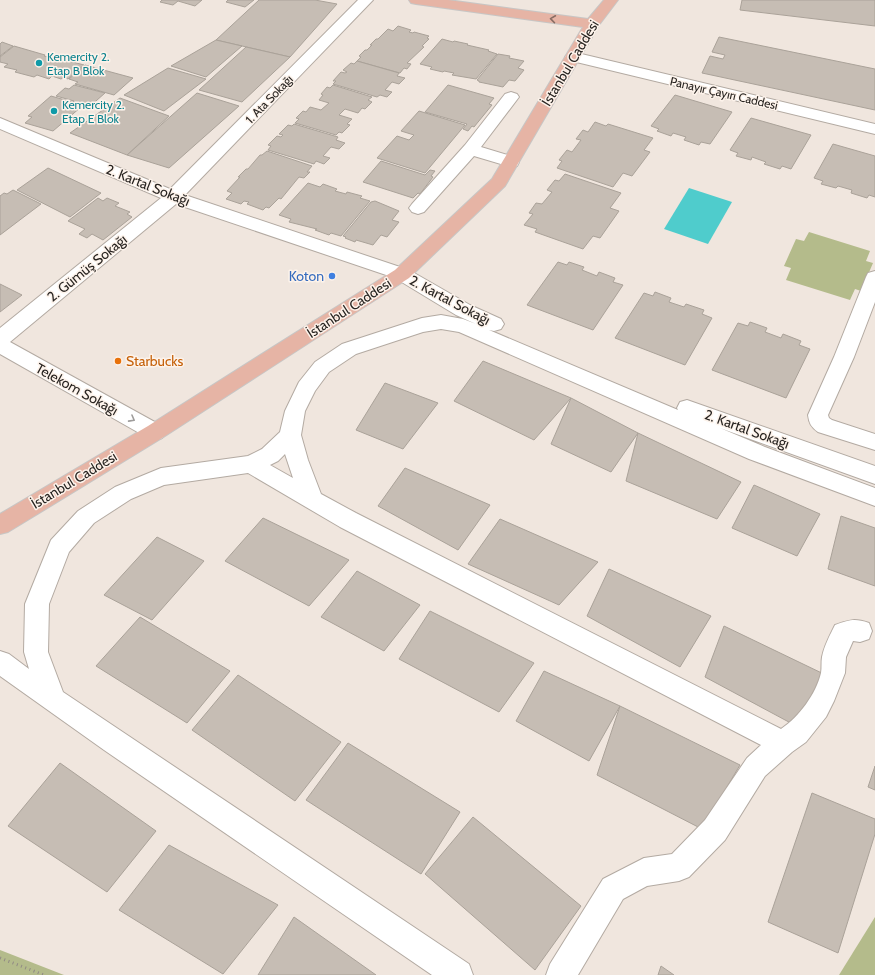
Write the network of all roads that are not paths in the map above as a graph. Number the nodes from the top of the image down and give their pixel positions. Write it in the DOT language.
graph roads {
  1 [pos="366,0"];
  2 [pos="416,0"];
  3 [pos="611,0"];
  4 [pos="592,24"];
  5 [pos="573,57"];
  6 [pos="511,97"];
  7 [pos="0,123"];
  8 [pos="875,129"];
  9 [pos="471,149"];
  10 [pos="511,162"];
  11 [pos="173,197"];
  12 [pos="418,208"];
  13 [pos="402,274"];
  14 [pos="875,277"];
  15 [pos="0,339"];
  16 [pos="0,345"];
  17 [pos="155,432"];
  18 [pos="290,435"];
  19 [pos="875,442"];
  20 [pos="251,464"];
  21 [pos="875,475"];
  22 [pos="875,497"];
  23 [pos="313,501"];
  24 [pos="0,525"];
  25 [pos="860,631"];
  26 [pos="0,662"];
  27 [pos="53,700"];
  28 [pos="783,743"];
  29 [pos="458,975"];
  30 [pos="561,975"];
  1 -- 11 [label="street, 1. Ata Sokağı"];
  4 -- 2 [label="main road, one-way"];
  3 -- 4 [label="main road, İstanbul Caddesi"];
  4 -- 5 [label="main road, İstanbul Caddesi"];
  5 -- 8 [label="street, Panayır Çayırı Caddesi"];
  5 -- 10 [label="main road, İstanbul Caddesi"];
  6 -- 9 [label="street"];
  7 -- 11 [label="street, 2. Kartal Sokağı"];
  9 -- 10 [label="street"];
  9 -- 12 [label="street"];
  10 -- 13 [label="main road, İstanbul Caddesi"];
  11 -- 13 [label="street, 2. Kartal Sokağı"];
  11 -- 15 [label="street, 2. Gümüş Sokağı"];
  13 -- 17 [label="main road, İstanbul Caddesi"];
  13 -- 21 [label="street, 2. Kartal Sokağı"];
  14 -- 19 [label="street"];
  16 -- 17 [label="street, Telekom Sokağı, one-way"];
  17 -- 24 [label="main road, İstanbul Caddesi"];
  18 -- 20 [label="street"];
  18 -- 22 [label="street"];
  18 -- 23 [label="street"];
  20 -- 23 [label="street"];
  20 -- 27 [label="street"];
  23 -- 28 [label="street"];
  25 -- 28 [label="street"];
  26 -- 27 [label="street"];
  27 -- 29 [label="street"];
  28 -- 30 [label="street"];
}
